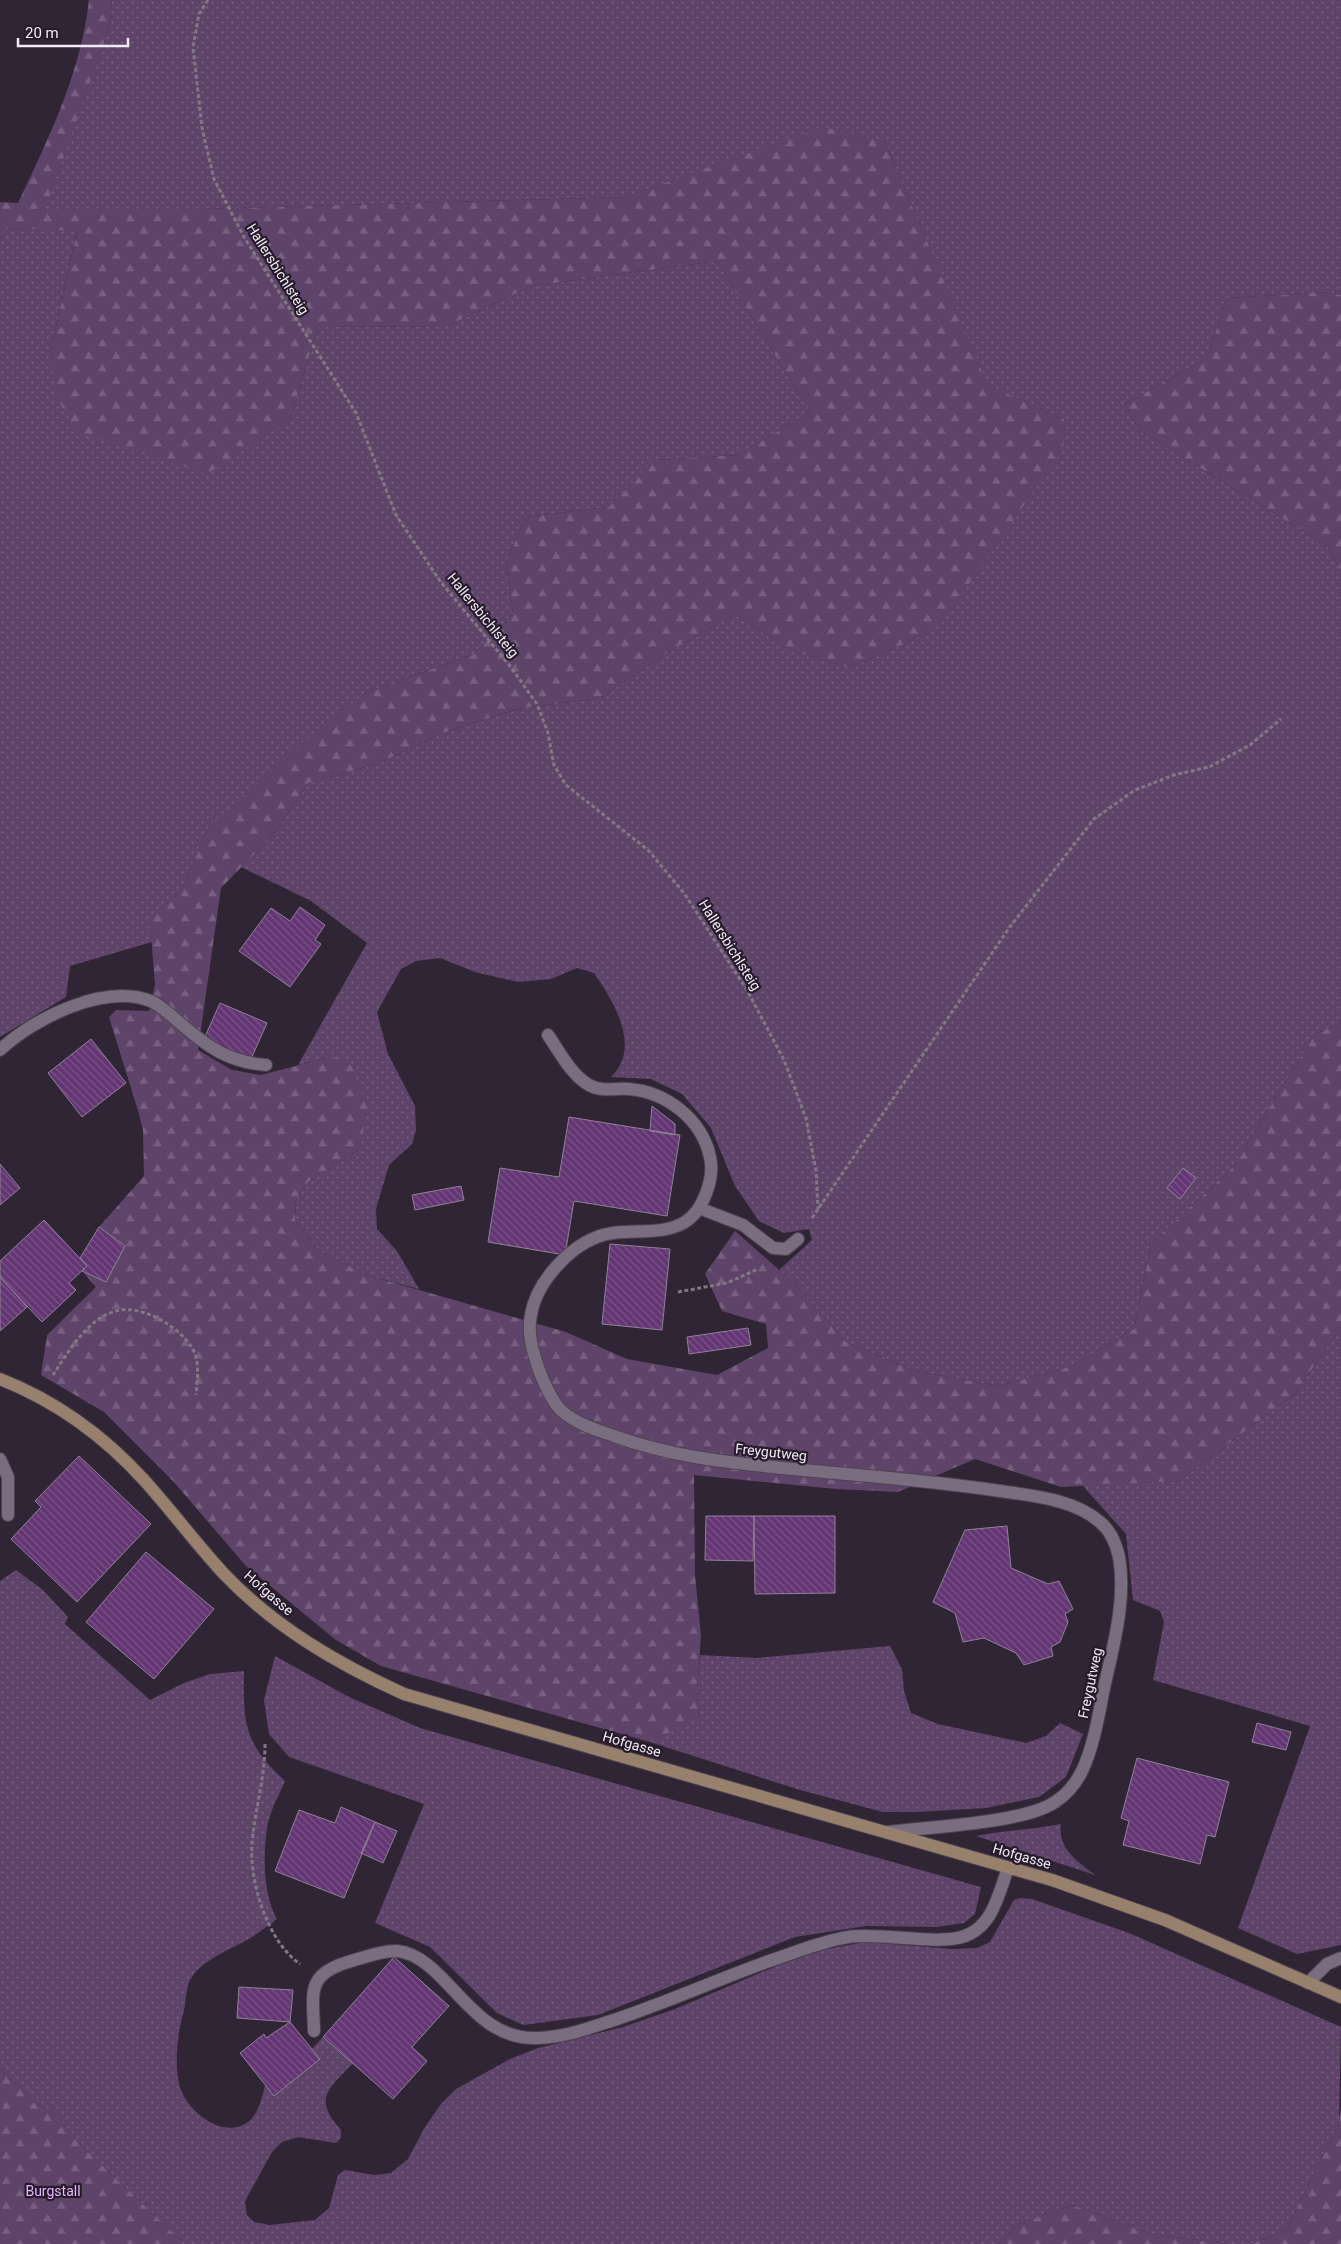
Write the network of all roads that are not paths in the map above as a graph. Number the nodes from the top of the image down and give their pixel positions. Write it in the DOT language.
graph roads {
  1 [pos="548,1035"];
  2 [pos="0,1050"];
  3 [pos="266,1064"];
  4 [pos="699,1208"];
  5 [pos="798,1239"];
  6 [pos="0,1379"];
  7 [pos="0,1459"];
  8 [pos="8,1515"];
  9 [pos="888,1832"];
  10 [pos="1008,1868"];
  11 [pos="1341,1958"];
  12 [pos="1308,1983"];
  13 [pos="1341,1997"];
  14 [pos="314,2030"];
  1 -- 4 [label="lane"];
  2 -- 3 [label="lane"];
  4 -- 5 [label="lane"];
  4 -- 9 [label="lane, Freygutweg"];
  6 -- 9 [label="main road, Hofgasse"];
  7 -- 8 [label="lane"];
  9 -- 10 [label="main road, Hofgasse"];
  10 -- 12 [label="main road, Hofgasse"];
  10 -- 14 [label="lane"];
  11 -- 12 [label="lane"];
  12 -- 13 [label="main road, Hofgasse"];
}
